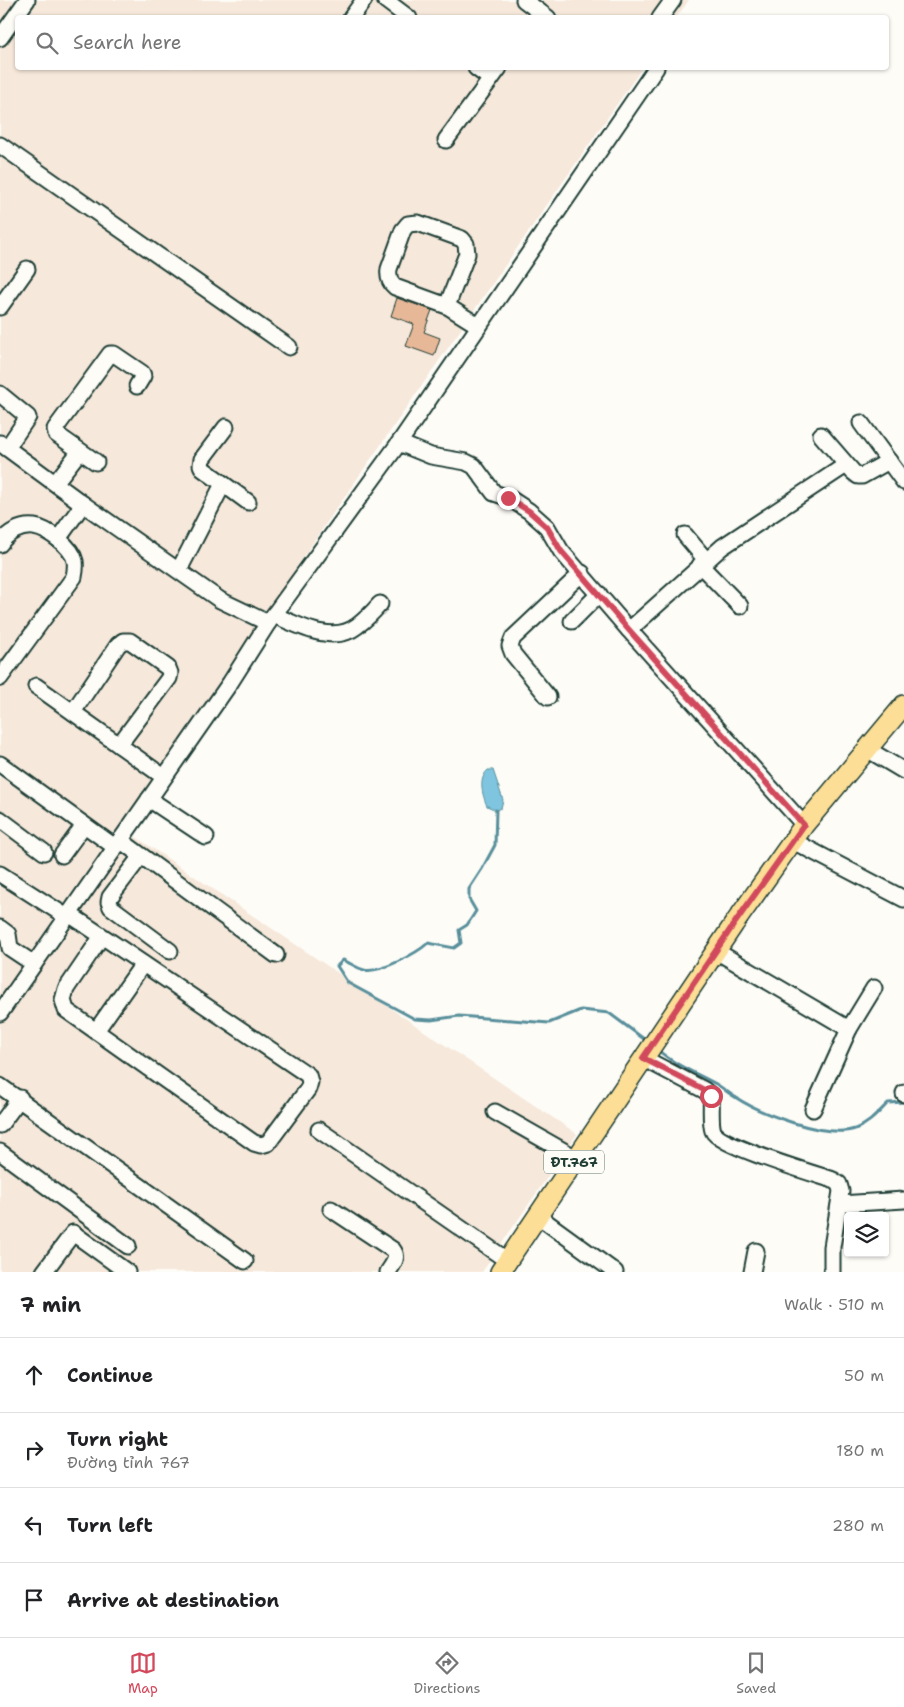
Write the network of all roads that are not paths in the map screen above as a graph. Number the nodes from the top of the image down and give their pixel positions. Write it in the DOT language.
graph roads {
  1 [pos="27,0"];
  2 [pos="364,0"];
  3 [pos="385,0"];
  4 [pos="673,0"];
  5 [pos="16,15"];
  6 [pos="353,15"];
  7 [pos="404,15"];
  8 [pos="662,15"];
  9 [pos="15,17"];
  10 [pos="0,38"];
  11 [pos="655,70"];
  12 [pos="495,73"];
  13 [pos="446,140"];
  14 [pos="0,145"];
  15 [pos="27,269"];
  16 [pos="447,306"];
  17 [pos="0,307"];
  18 [pos="479,326"];
  19 [pos="289,347"];
  20 [pos="137,386"];
  21 [pos="0,394"];
  22 [pos="861,422"];
  23 [pos="226,427"];
  24 [pos="820,435"];
  25 [pos="399,443"];
  26 [pos="3,445"];
  27 [pos="80,451"];
  28 [pos="889,461"];
  29 [pos="96,462"];
  30 [pos="846,465"];
  31 [pos="904,482"];
  32 [pos="56,483"];
  33 [pos="223,484"];
  34 [pos="248,502"];
  35 [pos="83,504"];
  36 [pos="685,535"];
  37 [pos="58,539"];
  38 [pos="0,544"];
  39 [pos="703,563"];
  40 [pos="179,570"];
  41 [pos="582,574"];
  42 [pos="599,594"];
  43 [pos="380,604"];
  44 [pos="740,606"];
  45 [pos="271,619"];
  46 [pos="572,621"];
  47 [pos="629,630"];
  48 [pos="0,678"];
  49 [pos="36,686"];
  50 [pos="548,697"];
  51 [pos="904,705"];
  52 [pos="73,712"];
  53 [pos="119,744"];
  54 [pos="867,749"];
  55 [pos="0,764"];
  56 [pos="904,770"];
  57 [pos="164,777"];
  58 [pos="149,800"];
  59 [pos="0,819"];
  60 [pos="84,825"];
  61 [pos="804,825"];
  62 [pos="206,837"];
  63 [pos="793,841"];
  64 [pos="118,844"];
  65 [pos="44,852"];
  66 [pos="62,856"];
  67 [pos="142,856"];
  68 [pos="2,878"];
  69 [pos="904,899"];
  70 [pos="68,915"];
  71 [pos="0,928"];
  72 [pos="102,936"];
  73 [pos="170,951"];
  74 [pos="716,951"];
  75 [pos="276,955"];
  76 [pos="34,964"];
  77 [pos="143,964"];
  78 [pos="874,988"];
  79 [pos="0,1013"];
  80 [pos="849,1029"];
  81 [pos="96,1031"];
  82 [pos="649,1049"];
  83 [pos="0,1086"];
  84 [pos="20,1098"];
  85 [pos="813,1109"];
  86 [pos="495,1112"];
  87 [pos="0,1125"];
  88 [pos="319,1130"];
  89 [pos="0,1152"];
  90 [pos="576,1158"];
  91 [pos="904,1200"];
  92 [pos="840,1204"];
  93 [pos="331,1209"];
  94 [pos="538,1216"];
  95 [pos="128,1246"];
  96 [pos="756,1251"];
  97 [pos="245,1261"];
  98 [pos="504,1266"];
  99 [pos="44,1272"];
  100 [pos="127,1272"];
  101 [pos="388,1272"];
  102 [pos="615,1272"];
  103 [pos="752,1272"];
  104 [pos="832,1272"];
  1 -- 5 [label="street"];
  2 -- 6 [label="street"];
  3 -- 7 [label="street"];
  4 -- 8 [label="street"];
  9 -- 10 [label="street"];
  11 -- 18 [label="street"];
  12 -- 13 [label="street"];
  14 -- 19 [label="street"];
  15 -- 17 [label="street"];
  16 -- 16 [label="street"];
  16 -- 18 [label="street"];
  18 -- 25 [label="street"];
  20 -- 27 [label="street"];
  21 -- 26 [label="street"];
  22 -- 28 [label="street"];
  23 -- 33 [label="street"];
  24 -- 30 [label="street"];
  25 -- 41 [label="street"];
  25 -- 45 [label="street"];
  26 -- 32 [label="street"];
  27 -- 29 [label="street"];
  27 -- 32 [label="street"];
  28 -- 30 [label="street"];
  28 -- 31 [label="street"];
  30 -- 39 [label="street"];
  32 -- 35 [label="street"];
  33 -- 34 [label="street"];
  33 -- 40 [label="street"];
  35 -- 37 [label="street"];
  35 -- 40 [label="street"];
  36 -- 39 [label="street"];
  37 -- 38 [label="street"];
  37 -- 48 [label="street"];
  39 -- 44 [label="street"];
  39 -- 47 [label="street"];
  40 -- 45 [label="street"];
  41 -- 42 [label="street"];
  41 -- 50 [label="street"];
  42 -- 46 [label="street"];
  42 -- 47 [label="street"];
  43 -- 45 [label="street"];
  45 -- 57 [label="street"];
  47 -- 61 [label="street"];
  49 -- 52 [label="street"];
  51 -- 54 [label="main road, ĐT.767"];
  52 -- 53 [label="street"];
  52 -- 53 [label="street"];
  53 -- 57 [label="street"];
  54 -- 56 [label="street"];
  54 -- 61 [label="main road, ĐT.767"];
  55 -- 60 [label="street"];
  57 -- 58 [label="street"];
  58 -- 62 [label="street"];
  58 -- 64 [label="street"];
  59 -- 65 [label="street"];
  60 -- 64 [label="street"];
  60 -- 66 [label="street"];
  61 -- 63 [label="main road, ĐT.767"];
  63 -- 69 [label="street"];
  63 -- 74 [label="main road, ĐT.767"];
  64 -- 67 [label="street"];
  64 -- 70 [label="street"];
  67 -- 73 [label="street"];
  67 -- 75 [label="street"];
  68 -- 70 [label="street"];
  70 -- 72 [label="street"];
  70 -- 76 [label="street"];
  71 -- 76 [label="street"];
  72 -- 77 [label="street"];
  72 -- 81 [label="street"];
  74 -- 80 [label="street"];
  74 -- 82 [label="main road, ĐT.767"];
  76 -- 79 [label="street"];
  77 -- 81 [label="street"];
  77 -- 81 [label="street"];
  78 -- 80 [label="street"];
  80 -- 85 [label="street"];
  82 -- 90 [label="main road, ĐT.767"];
  82 -- 92 [label="street"];
  83 -- 84 [label="street"];
  84 -- 87 [label="street"];
  84 -- 97 [label="street"];
  86 -- 90 [label="street"];
  88 -- 98 [label="street"];
  89 -- 95 [label="street"];
  90 -- 94 [label="main road, ĐT.767"];
  91 -- 92 [label="street"];
  92 -- 104 [label="street"];
  93 -- 101 [label="street"];
  94 -- 98 [label="main road, ĐT.767"];
  94 -- 102 [label="street"];
  96 -- 103 [label="street"];
  99 -- 100 [label="street"];
}
